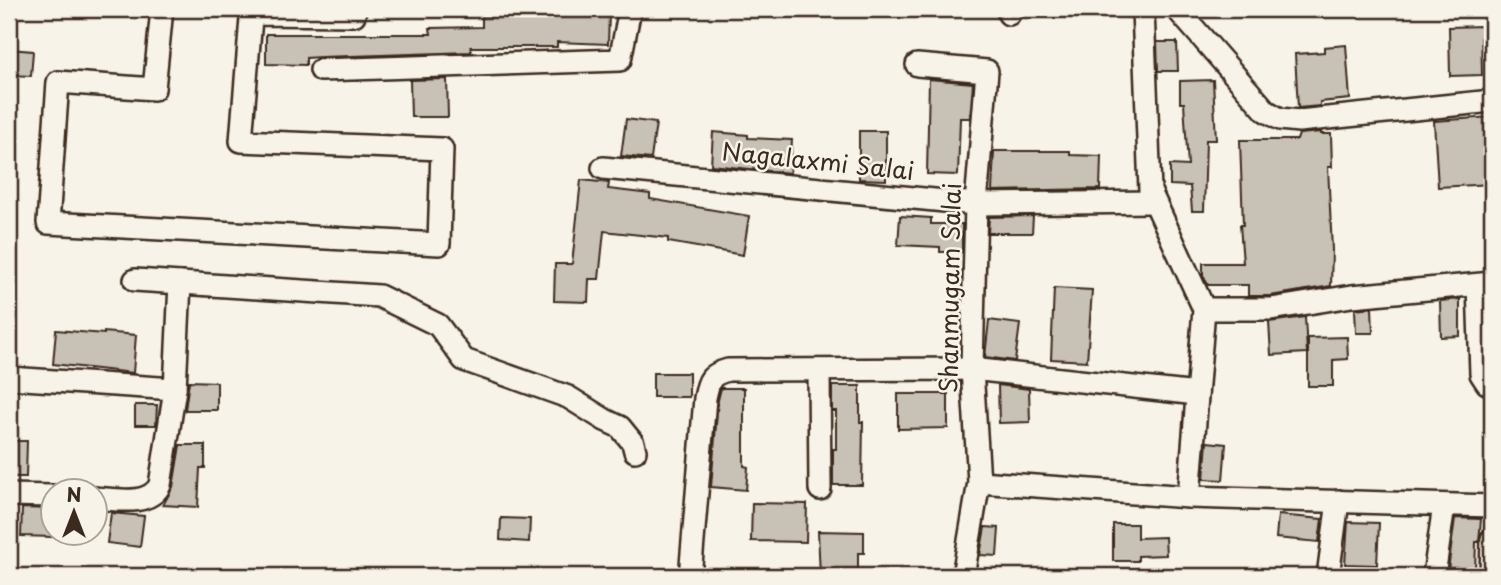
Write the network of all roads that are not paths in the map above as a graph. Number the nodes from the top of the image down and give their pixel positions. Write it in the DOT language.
graph roads {
  1 [pos="162,9"];
  2 [pos="355,9"];
  3 [pos="630,9"];
  4 [pos="1143,9"];
  5 [pos="1177,9"];
  6 [pos="917,65"];
  7 [pos="321,70"];
  8 [pos="1492,101"];
  9 [pos="603,167"];
  10 [pos="1154,202"];
  11 [pos="976,204"];
  12 [pos="135,280"];
  13 [pos="180,283"];
  14 [pos="1485,284"];
  15 [pos="1204,309"];
  16 [pos="972,369"];
  17 [pos="819,370"];
  18 [pos="9,378"];
  19 [pos="1492,383"];
  20 [pos="175,389"];
  21 [pos="1197,394"];
  22 [pos="635,451"];
  23 [pos="979,482"];
  24 [pos="820,489"];
  25 [pos="9,495"];
  26 [pos="38,496"];
  27 [pos="1189,497"];
  28 [pos="108,498"];
  29 [pos="1338,501"];
  30 [pos="1444,505"];
  31 [pos="1492,506"];
  32 [pos="1492,539"];
  33 [pos="691,565"];
  34 [pos="963,576"];
  35 [pos="1328,576"];
  36 [pos="1434,576"];
  37 [pos="1491,576"];
  1 -- 2 [label="street"];
  3 -- 7 [label="street"];
  4 -- 10 [label="street"];
  5 -- 8 [label="street"];
  6 -- 11 [label="street, Shanmugam Salai"];
  9 -- 11 [label="street, Nagalaxmi Salai"];
  10 -- 11 [label="street, Nagalaxmi Salai"];
  10 -- 15 [label="street"];
  11 -- 16 [label="street, Shanmugam Salai"];
  12 -- 13 [label="street"];
  13 -- 20 [label="street"];
  13 -- 22 [label="street"];
  14 -- 15 [label="street"];
  14 -- 19 [label="street"];
  15 -- 21 [label="street"];
  16 -- 17 [label="street"];
  16 -- 21 [label="street"];
  16 -- 23 [label="street, Shanmugam Salai"];
  17 -- 24 [label="street"];
  17 -- 33 [label="street"];
  18 -- 20 [label="street"];
  20 -- 28 [label="street"];
  21 -- 27 [label="street"];
  23 -- 27 [label="street"];
  23 -- 34 [label="street, Shanmugam Salai"];
  25 -- 26 [label="street"];
  27 -- 29 [label="street"];
  29 -- 30 [label="street"];
  29 -- 35 [label="street"];
  30 -- 31 [label="street"];
  30 -- 36 [label="street"];
  32 -- 37 [label="street"];
}
